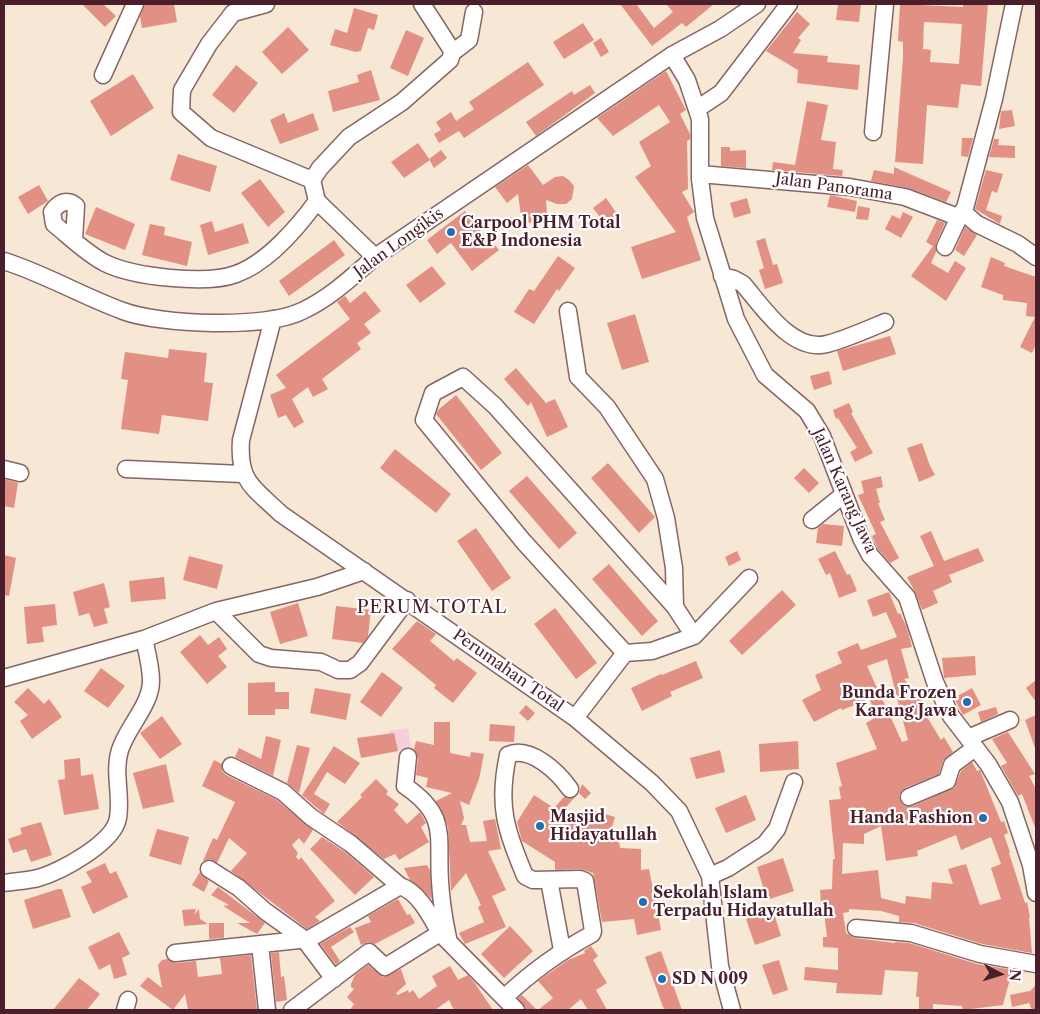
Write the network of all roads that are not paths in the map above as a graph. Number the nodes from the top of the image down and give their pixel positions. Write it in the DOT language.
graph roads {
  1 [pos="134,4"];
  2 [pos="266,4"];
  3 [pos="422,4"];
  4 [pos="757,4"];
  5 [pos="789,4"];
  6 [pos="885,4"];
  7 [pos="1014,4"];
  8 [pos="227,9"];
  9 [pos="474,12"];
  10 [pos="452,53"];
  11 [pos="672,55"];
  12 [pos="103,75"];
  13 [pos="697,109"];
  14 [pos="873,132"];
  15 [pos="700,174"];
  16 [pos="312,180"];
  17 [pos="317,201"];
  18 [pos="961,214"];
  19 [pos="74,240"];
  20 [pos="946,247"];
  21 [pos="4,253"];
  22 [pos="375,257"];
  23 [pos="1036,257"];
  24 [pos="10,263"];
  25 [pos="722,276"];
  26 [pos="568,311"];
  27 [pos="273,319"];
  28 [pos="885,322"];
  29 [pos="4,469"];
  30 [pos="126,469"];
  31 [pos="20,473"];
  32 [pos="242,474"];
  33 [pos="843,495"];
  34 [pos="812,520"];
  35 [pos="364,571"];
  36 [pos="749,578"];
  37 [pos="407,600"];
  38 [pos="675,607"];
  39 [pos="216,611"];
  40 [pos="694,636"];
  41 [pos="144,639"];
  42 [pos="625,653"];
  43 [pos="4,678"];
  44 [pos="576,718"];
  45 [pos="1010,720"];
  46 [pos="971,743"];
  47 [pos="408,757"];
  48 [pos="231,766"];
  49 [pos="794,782"];
  50 [pos="570,789"];
  51 [pos="909,797"];
  52 [pos="209,869"];
  53 [pos="710,876"];
  54 [pos="548,880"];
  55 [pos="4,883"];
  56 [pos="400,886"];
  57 [pos="1036,893"];
  58 [pos="856,928"];
  59 [pos="444,937"];
  60 [pos="304,939"];
  61 [pos="260,944"];
  62 [pos="562,950"];
  63 [pos="175,953"];
  64 [pos="1036,964"];
  65 [pos="334,979"];
  66 [pos="504,998"];
  67 [pos="267,1010"];
  68 [pos="292,1010"];
  69 [pos="516,1010"];
  70 [pos="732,1010"];
  1 -- 12 [label="street"];
  2 -- 8 [label="street"];
  3 -- 10 [label="street"];
  4 -- 11 [label="street, Jalan Longikis"];
  5 -- 13 [label="street"];
  6 -- 14 [label="street"];
  7 -- 18 [label="street"];
  8 -- 16 [label="street"];
  9 -- 10 [label="street"];
  10 -- 16 [label="street"];
  11 -- 13 [label="street, Jalan Karang Jawa"];
  11 -- 22 [label="street, Jalan Longikis"];
  13 -- 15 [label="street, Jalan Karang Jawa"];
  15 -- 18 [label="street, Jalan Panorama"];
  15 -- 25 [label="street, Jalan Karang Jawa"];
  16 -- 17 [label="street"];
  17 -- 19 [label="street"];
  17 -- 22 [label="street"];
  18 -- 20 [label="street"];
  18 -- 23 [label="street, Jalan Panorama"];
  21 -- 24 [label="street, Jalan Longikis"];
  22 -- 27 [label="street, Jalan Longikis"];
  24 -- 27 [label="street, Jalan Longikis"];
  25 -- 28 [label="street"];
  25 -- 33 [label="street, Jalan Karang Jawa"];
  26 -- 38 [label="street"];
  27 -- 32 [label="street"];
  29 -- 31 [label="street"];
  30 -- 32 [label="street"];
  32 -- 35 [label="street, Perumahan Total"];
  33 -- 34 [label="street"];
  33 -- 46 [label="street, Jalan Karang Jawa"];
  35 -- 37 [label="street, Perumahan Total"];
  35 -- 39 [label="street"];
  36 -- 40 [label="street"];
  37 -- 39 [label="street"];
  37 -- 44 [label="street, Perumahan Total"];
  38 -- 40 [label="street"];
  38 -- 42 [label="street"];
  39 -- 41 [label="street"];
  40 -- 42 [label="street"];
  41 -- 43 [label="street"];
  41 -- 55 [label="street"];
  42 -- 44 [label="street"];
  44 -- 53 [label="street, Perumahan Total"];
  45 -- 46 [label="street"];
  46 -- 51 [label="street"];
  46 -- 57 [label="street, Jalan Karang Jawa"];
  47 -- 59 [label="street"];
  48 -- 56 [label="street"];
  49 -- 53 [label="street"];
  50 -- 54 [label="street"];
  52 -- 60 [label="street"];
  53 -- 70 [label="street, Perumahan Total"];
  54 -- 62 [label="street"];
  54 -- 62 [label="street"];
  56 -- 59 [label="street"];
  56 -- 60 [label="street"];
  58 -- 64 [label="street"];
  59 -- 65 [label="street"];
  59 -- 66 [label="street"];
  60 -- 61 [label="street"];
  60 -- 65 [label="street"];
  61 -- 63 [label="street"];
  61 -- 67 [label="street"];
  62 -- 66 [label="street"];
  65 -- 68 [label="street"];
  66 -- 69 [label="street"];
}
